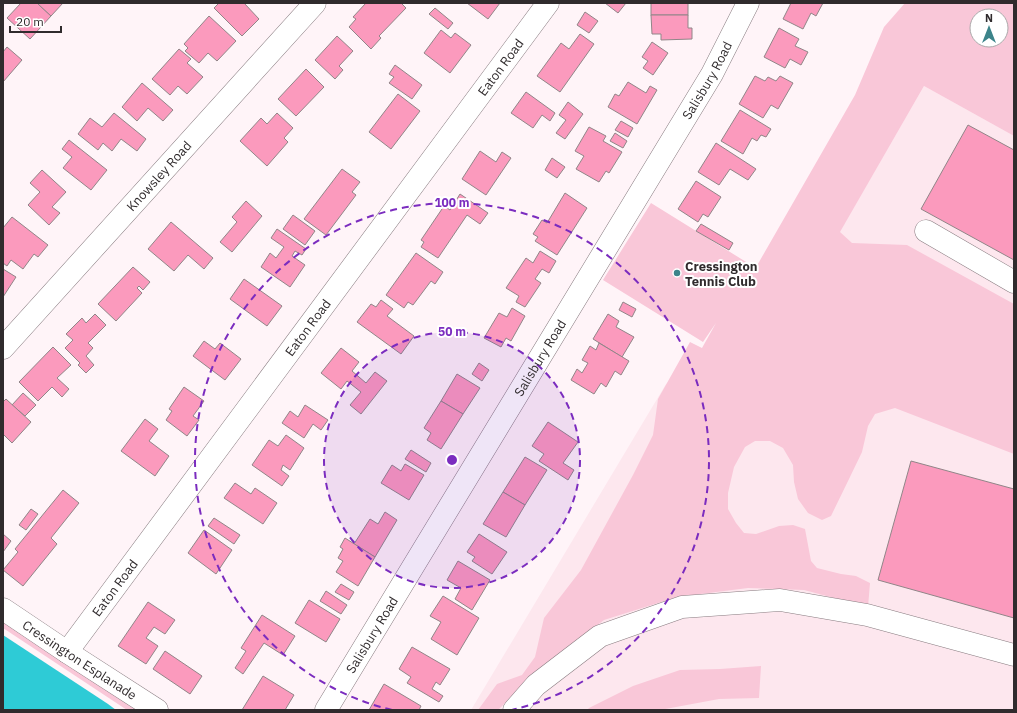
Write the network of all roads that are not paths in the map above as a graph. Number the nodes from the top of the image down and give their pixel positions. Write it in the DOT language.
graph roads {
  1 [pos="315,3"];
  2 [pos="548,3"];
  3 [pos="748,3"];
  4 [pos="926,231"];
  5 [pos="1014,282"];
  6 [pos="3,348"];
  7 [pos="3,609"];
  8 [pos="67,652"];
  9 [pos="1014,655"];
  10 [pos="157,710"];
  11 [pos="326,710"];
  12 [pos="514,710"];
  1 -- 6 [label="street, Knowsley Road"];
  2 -- 8 [label="street, Eaton Road"];
  3 -- 11 [label="street, Salisbury Road"];
  4 -- 5 [label="street"];
  7 -- 8 [label="street, Cressington Esplanade"];
  8 -- 10 [label="street, Cressington Esplanade"];
  9 -- 12 [label="street"];
}
